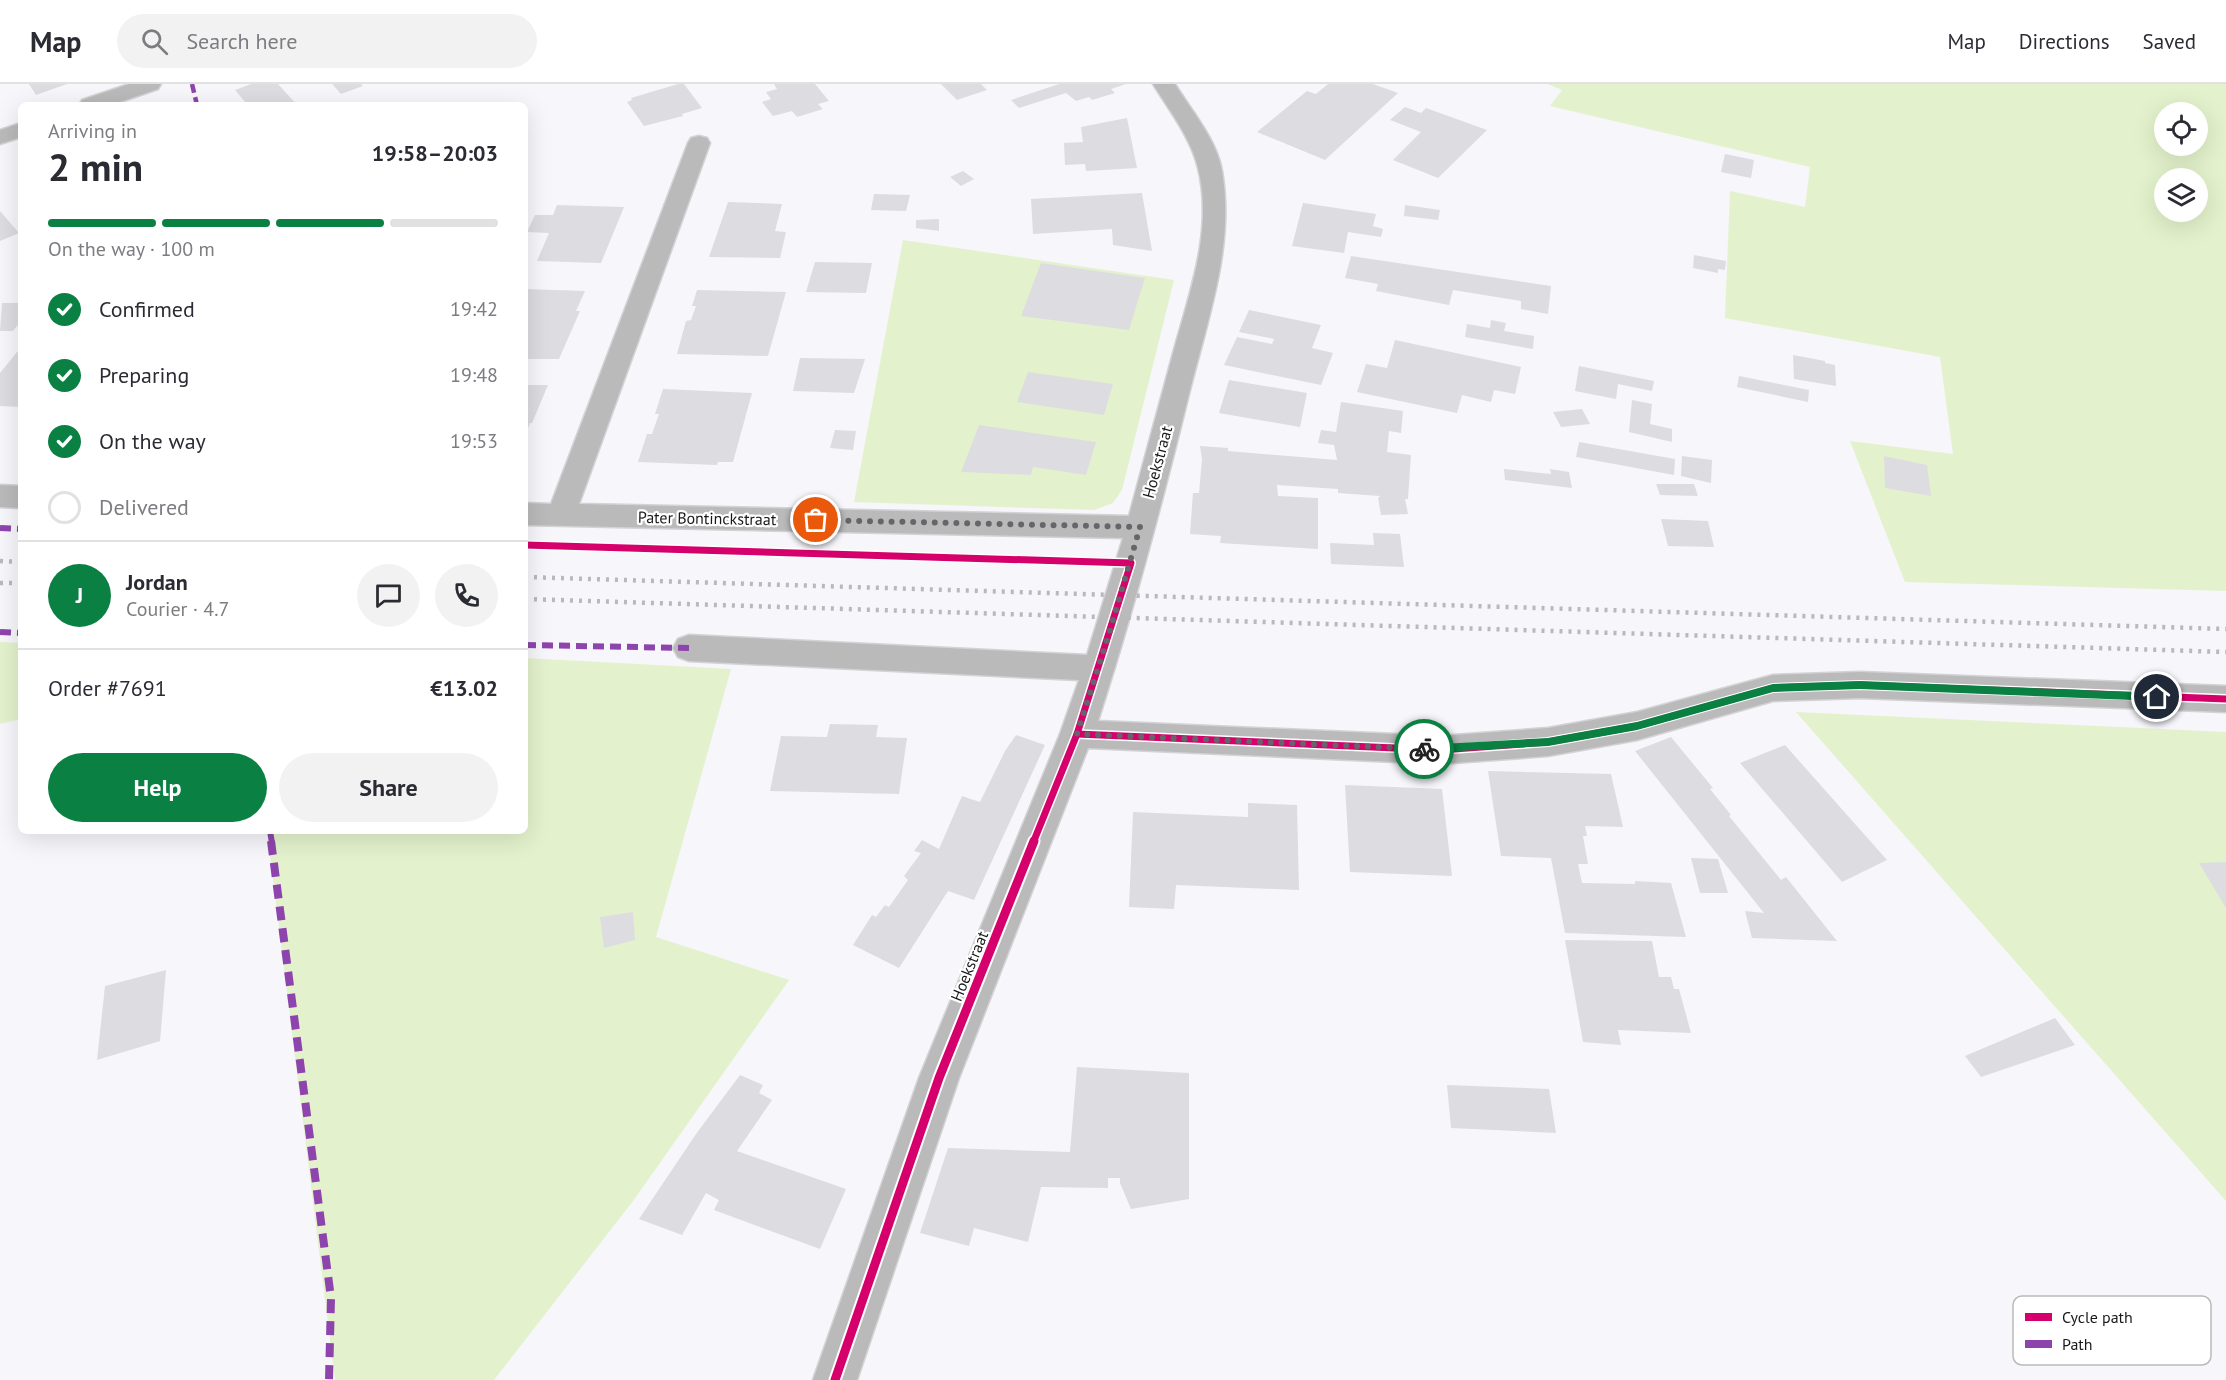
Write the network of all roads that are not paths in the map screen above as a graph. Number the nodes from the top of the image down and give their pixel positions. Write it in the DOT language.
graph roads {
  1 [pos="150,84"];
  2 [pos="1164,84"];
  3 [pos="99,102"];
  4 [pos="18,130"];
  5 [pos="0,137"];
  6 [pos="699,143"];
  7 [pos="0,496"];
  8 [pos="18,496"];
  9 [pos="528,514"];
  10 [pos="561,515"];
  11 [pos="1140,527"];
  12 [pos="689,648"];
  13 [pos="1099,668"];
  14 [pos="2226,699"];
  15 [pos="1077,734"];
  16 [pos="835,1380"];
  1 -- 3 [label="street"];
  2 -- 11 [label="street, Hoekstraat"];
  4 -- 5 [label="street"];
  6 -- 10 [label="street"];
  7 -- 8 [label="street"];
  9 -- 10 [label="street, Pater Bontinckstraat"];
  10 -- 11 [label="street, Pater Bontinckstraat"];
  11 -- 13 [label="street, Hoekstraat"];
  12 -- 13 [label="street"];
  13 -- 15 [label="street, Hoekstraat"];
  14 -- 15 [label="street"];
  15 -- 16 [label="street, Hoekstraat"];
}
